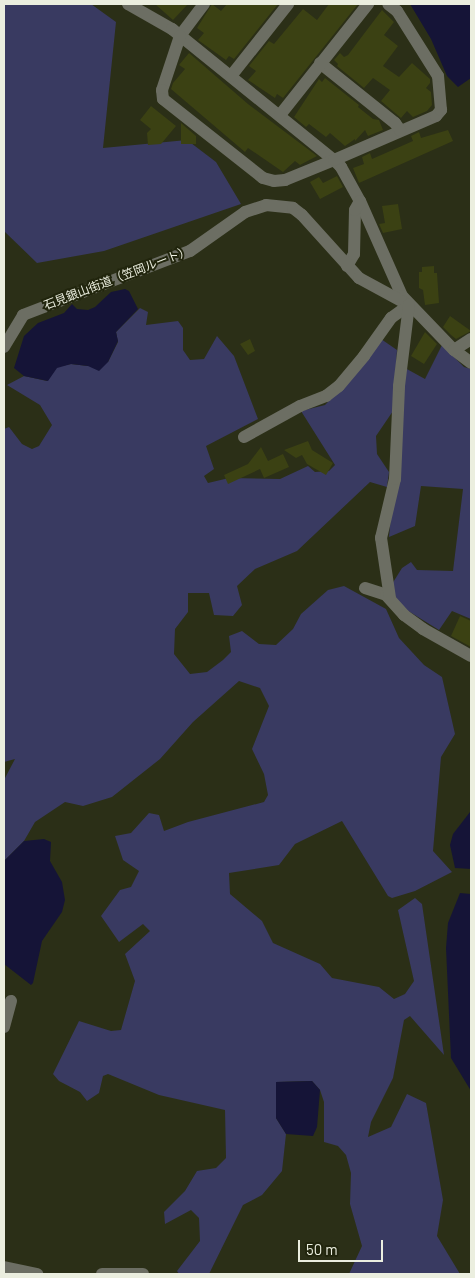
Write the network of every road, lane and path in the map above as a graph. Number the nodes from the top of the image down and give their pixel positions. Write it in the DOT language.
graph roads {
  1 [pos="128,4"];
  2 [pos="204,4"];
  3 [pos="288,4"];
  4 [pos="368,4"];
  5 [pos="388,4"];
  6 [pos="180,36"];
  7 [pos="320,63"];
  8 [pos="231,76"];
  9 [pos="280,115"];
  10 [pos="400,130"];
  11 [pos="334,160"];
  12 [pos="360,201"];
  13 [pos="347,266"];
  14 [pos="410,305"];
  15 [pos="471,339"];
  16 [pos="4,347"];
  17 [pos="454,350"];
  18 [pos="471,363"];
  19 [pos="244,437"];
  20 [pos="365,588"];
  21 [pos="390,598"];
  22 [pos="471,656"];
  23 [pos="11,1000"];
  24 [pos="4,1028"];
  25 [pos="4,1267"];
  26 [pos="37,1274"];
  27 [pos="102,1274"];
  28 [pos="143,1274"];
  1 -- 6 [label="street"];
  2 -- 6 [label="street"];
  3 -- 8 [label="street"];
  4 -- 7 [label="street"];
  5 -- 10 [label="street"];
  6 -- 8 [label="street"];
  6 -- 11 [label="street"];
  7 -- 9 [label="street"];
  7 -- 10 [label="street"];
  8 -- 9 [label="street"];
  9 -- 11 [label="street"];
  10 -- 11 [label="street"];
  11 -- 12 [label="street"];
  12 -- 13 [label="street"];
  12 -- 14 [label="street"];
  13 -- 14 [label="street, 石見銀山街道（笠岡ルート）"];
  13 -- 16 [label="street, 石見銀山街道（笠岡ルート）"];
  14 -- 17 [label="street"];
  14 -- 19 [label="street"];
  14 -- 21 [label="street"];
  15 -- 17 [label="street"];
  17 -- 18 [label="street"];
  20 -- 21 [label="street"];
  21 -- 22 [label="street"];
  23 -- 24 [label="street"];
  25 -- 26 [label="street"];
  27 -- 28 [label="street"];
}
